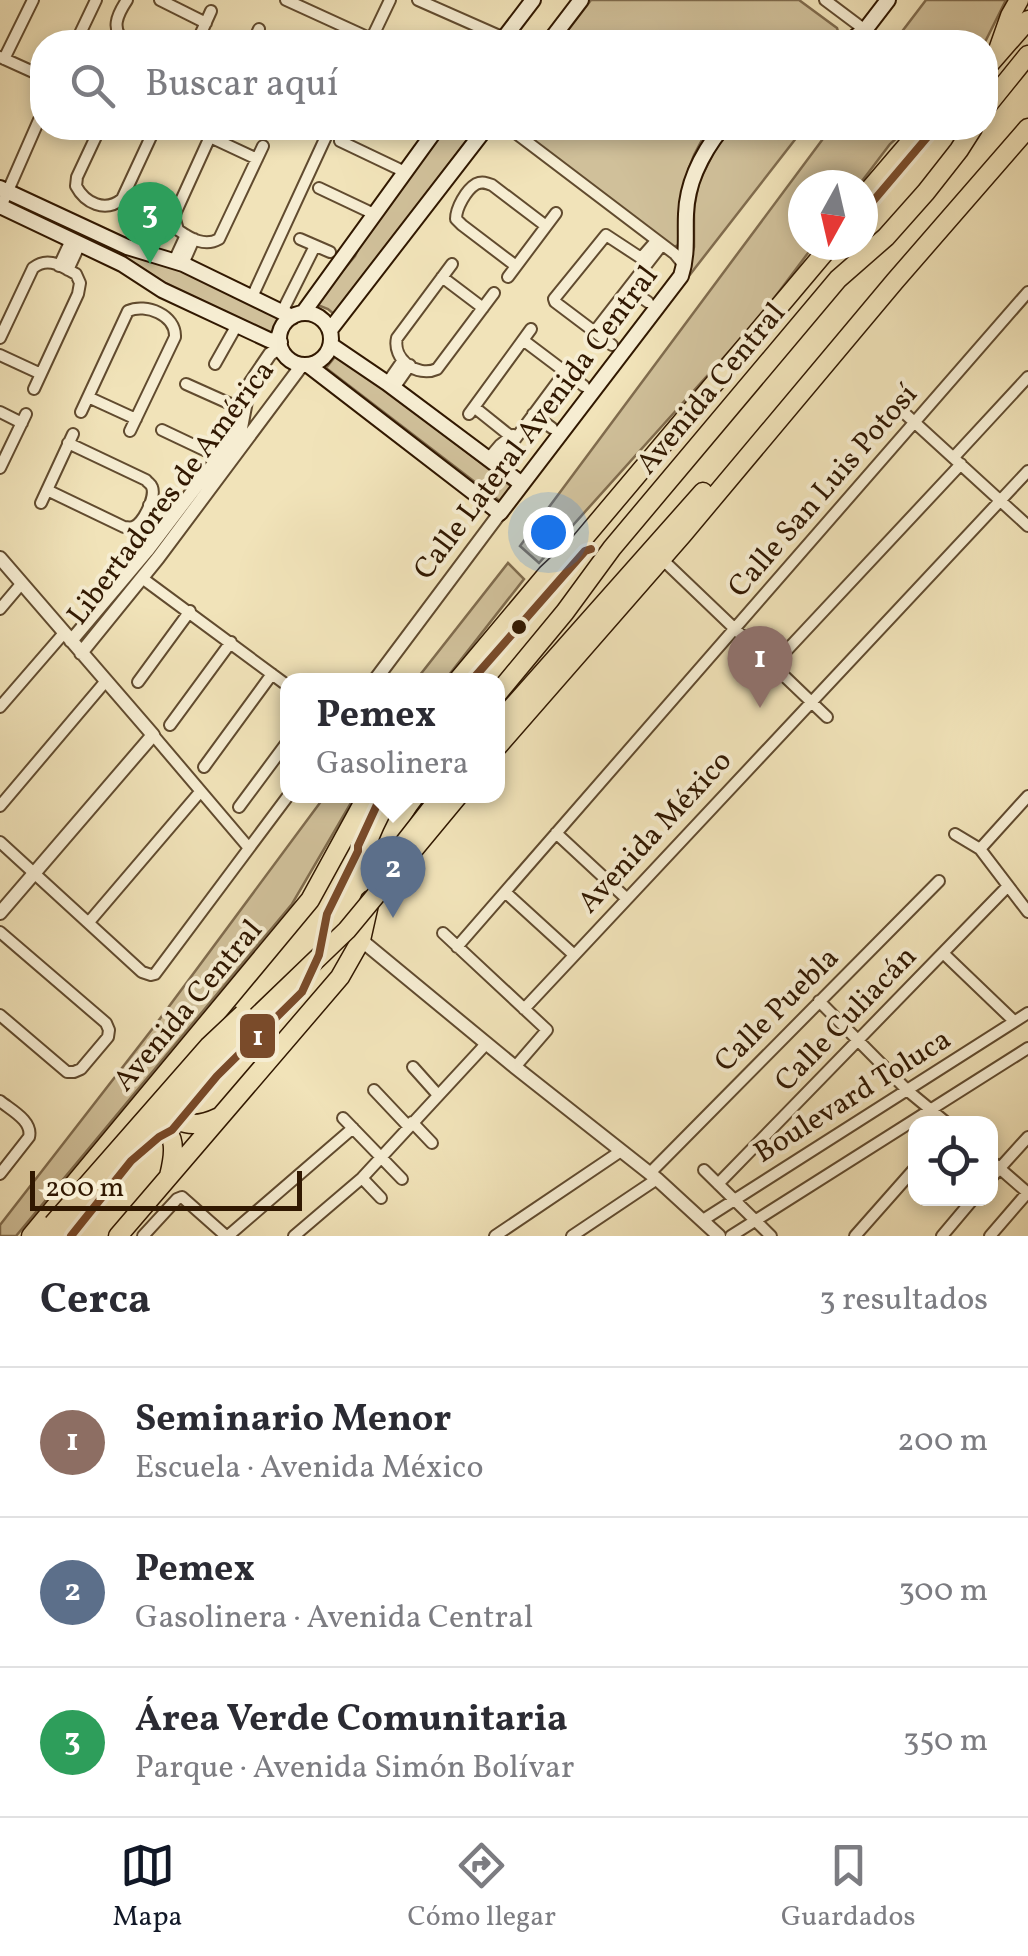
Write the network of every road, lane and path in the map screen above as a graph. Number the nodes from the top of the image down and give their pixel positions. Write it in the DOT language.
graph roads {
  1 [pos="33,0"];
  2 [pos="160,0"];
  3 [pos="286,0"];
  4 [pos="390,0"];
  5 [pos="418,0"];
  6 [pos="533,0"];
  7 [pos="581,0"];
  8 [pos="826,0"];
  9 [pos="1018,0"];
  10 [pos="95,1"];
  11 [pos="880,3"];
  12 [pos="121,5"];
  13 [pos="211,11"];
  14 [pos="1028,20"];
  15 [pos="206,23"];
  16 [pos="82,30"];
  17 [pos="116,30"];
  18 [pos="202,30"];
  19 [pos="350,30"];
  20 [pos="378,30"];
  21 [pos="482,30"];
  22 [pos="510,30"];
  23 [pos="558,30"];
  24 [pos="865,30"];
  25 [pos="998,46"];
  26 [pos="998,55"];
  27 [pos="1028,55"];
  28 [pos="2,58"];
  29 [pos="30,71"];
  30 [pos="998,92"];
  31 [pos="1028,111"];
  32 [pos="1028,128"];
  33 [pos="30,136"];
  34 [pos="94,140"];
  35 [pos="149,140"];
  36 [pos="208,140"];
  37 [pos="225,140"];
  38 [pos="324,140"];
  39 [pos="428,140"];
  40 [pos="477,140"];
  41 [pos="525,140"];
  42 [pos="714,140"];
  43 [pos="912,140"];
  44 [pos="965,140"];
  45 [pos="340,141"];
  46 [pos="263,146"];
  47 [pos="257,159"];
  48 [pos="405,172"];
  49 [pos="445,180"];
  50 [pos="878,180"];
  51 [pos="319,188"];
  52 [pos="3,189"];
  53 [pos="466,196"];
  54 [pos="91,201"];
  55 [pos="0,207"];
  56 [pos="556,212"];
  57 [pos="374,214"];
  58 [pos="81,225"];
  59 [pos="546,226"];
  60 [pos="190,237"];
  61 [pos="300,239"];
  62 [pos="76,242"];
  63 [pos="658,243"];
  64 [pos="315,246"];
  65 [pos="330,252"];
  66 [pos="818,260"];
  67 [pos="179,262"];
  68 [pos="452,264"];
  69 [pos="684,265"];
  70 [pos="516,266"];
  71 [pos="64,268"];
  72 [pos="442,277"];
  73 [pos="508,277"];
  74 [pos="629,289"];
  75 [pos="166,292"];
  76 [pos="494,292"];
  77 [pos="1028,292"];
  78 [pos="252,297"];
  79 [pos="648,302"];
  80 [pos="483,308"];
  81 [pos="156,313"];
  82 [pos="292,314"];
  83 [pos="236,325"];
  84 [pos="531,328"];
  85 [pos="596,331"];
  86 [pos="0,338"];
  87 [pos="330,338"];
  88 [pos="523,340"];
  89 [pos="280,344"];
  90 [pos="612,344"];
  91 [pos="0,354"];
  92 [pos="406,363"];
  93 [pos="215,364"];
  94 [pos="305,365"];
  95 [pos="565,372"];
  96 [pos="41,374"];
  97 [pos="1028,377"];
  98 [pos="186,384"];
  99 [pos="391,386"];
  100 [pos="584,386"];
  101 [pos="34,389"];
  102 [pos="88,396"];
  103 [pos="244,410"];
  104 [pos="902,410"];
  105 [pos="0,412"];
  106 [pos="81,412"];
  107 [pos="533,414"];
  108 [pos="136,419"];
  109 [pos="916,421"];
  110 [pos="552,428"];
  111 [pos="162,430"];
  112 [pos="130,431"];
  113 [pos="514,436"];
  114 [pos="218,456"];
  115 [pos="958,460"];
  116 [pos="492,462"];
  117 [pos="0,468"];
  118 [pos="1028,471"];
  119 [pos="522,484"];
  120 [pos="47,490"];
  121 [pos="1000,500"];
  122 [pos="41,503"];
  123 [pos="147,509"];
  124 [pos="500,513"];
  125 [pos="171,519"];
  126 [pos="1028,526"];
  127 [pos="0,558"];
  128 [pos="665,562"];
  129 [pos="142,578"];
  130 [pos="22,583"];
  131 [pos="0,609"];
  132 [pos="190,612"];
  133 [pos="734,628"];
  134 [pos="68,637"];
  135 [pos="232,642"];
  136 [pos="81,653"];
  137 [pos="773,665"];
  138 [pos="380,673"];
  139 [pos="464,673"];
  140 [pos="272,674"];
  141 [pos="280,680"];
  142 [pos="105,682"];
  143 [pos="138,682"];
  144 [pos="505,684"];
  145 [pos="810,701"];
  146 [pos="0,707"];
  147 [pos="505,714"];
  148 [pos="827,717"];
  149 [pos="170,725"];
  150 [pos="153,735"];
  151 [pos="505,738"];
  152 [pos="280,752"];
  153 [pos="204,767"];
  154 [pos="200,792"];
  155 [pos="1028,798"];
  156 [pos="283,803"];
  157 [pos="363,803"];
  158 [pos="409,803"];
  159 [pos="435,803"];
  160 [pos="452,803"];
  161 [pos="0,806"];
  162 [pos="238,807"];
  163 [pos="556,833"];
  164 [pos="955,834"];
  165 [pos="0,842"];
  166 [pos="249,848"];
  167 [pos="980,850"];
  168 [pos="34,873"];
  169 [pos="939,881"];
  170 [pos="1008,886"];
  171 [pos="505,892"];
  172 [pos="626,898"];
  173 [pos="1028,912"];
  174 [pos="0,913"];
  175 [pos="88,922"];
  176 [pos="0,932"];
  177 [pos="443,933"];
  178 [pos="361,940"];
  179 [pos="457,947"];
  180 [pos="943,953"];
  181 [pos="573,954"];
  182 [pos="819,1001"];
  183 [pos="524,1008"];
  184 [pos="1028,1013"];
  185 [pos="0,1015"];
  186 [pos="1014,1022"];
  187 [pos="858,1040"];
  188 [pos="486,1044"];
  189 [pos="1028,1048"];
  190 [pos="171,1067"];
  191 [pos="413,1067"];
  192 [pos="514,1068"];
  193 [pos="374,1090"];
  194 [pos="908,1091"];
  195 [pos="438,1094"];
  196 [pos="0,1101"];
  197 [pos="930,1111"];
  198 [pos="222,1115"];
  199 [pos="937,1116"];
  200 [pos="343,1118"];
  201 [pos="410,1124"];
  202 [pos="353,1128"];
  203 [pos="120,1130"];
  204 [pos="1028,1138"];
  205 [pos="432,1143"];
  206 [pos="621,1151"];
  207 [pos="379,1157"];
  208 [pos="998,1162"];
  209 [pos="998,1167"];
  210 [pos="704,1170"];
  211 [pos="0,1174"];
  212 [pos="654,1176"];
  213 [pos="908,1177"];
  214 [pos="362,1178"];
  215 [pos="402,1179"];
  216 [pos="167,1181"];
  217 [pos="718,1184"];
  218 [pos="1028,1192"];
  219 [pos="381,1198"];
  220 [pos="734,1200"];
  221 [pos="967,1206"];
  222 [pos="703,1220"];
  223 [pos="755,1221"];
  224 [pos="153,1226"];
  225 [pos="53,1232"];
  226 [pos="31,1236"];
  227 [pos="118,1236"];
  228 [pos="143,1236"];
  229 [pos="163,1236"];
  230 [pos="227,1236"];
  231 [pos="294,1236"];
  232 [pos="495,1236"];
  233 [pos="572,1236"];
  234 [pos="719,1236"];
  235 [pos="731,1236"];
  236 [pos="771,1236"];
  237 [pos="855,1236"];
  238 [pos="942,1236"];
  239 [pos="990,1236"];
  1 -- 28 [label="street"];
  2 -- 15 [label="street"];
  3 -- 19 [label="street"];
  4 -- 20 [label="street"];
  5 -- 21 [label="street"];
  6 -- 22 [label="main road"];
  7 -- 23 [label="main road"];
  8 -- 24 [label="street"];
  9 -- 25 [label="highway"];
  10 -- 12 [label="street"];
  10 -- 16 [label="street"];
  11 -- 24 [label="main road"];
  12 -- 17 [label="street"];
  13 -- 15 [label="street"];
  14 -- 26 [label="highway"];
  15 -- 18 [label="street"];
  27 -- 30 [label="highway"];
  28 -- 29 [label="street"];
  31 -- 147 [label="highway"];
  32 -- 151 [label="highway"];
  33 -- 52 [label="street"];
  34 -- 54 [label="street"];
  35 -- 54 [label="street"];
  36 -- 60 [label="street"];
  37 -- 47 [label="street"];
  38 -- 78 [label="street"];
  39 -- 48 [label="main road"];
  40 -- 49 [label="main road"];
  41 -- 63 [label="street"];
  42 -- 69 [label="main road, Calle Lateral Avenida Central"];
  43 -- 50 [label="highway"];
  44 -- 144 [label="highway, Avenida Central"];
  45 -- 48 [label="street"];
  46 -- 47 [label="street"];
  47 -- 60 [label="street"];
  48 -- 57 [label="main road"];
  49 -- 53 [label="street"];
  49 -- 87 [label="main road"];
  51 -- 57 [label="street"];
  52 -- 55 [label="street"];
  52 -- 58 [label="main road"];
  53 -- 59 [label="street"];
  53 -- 70 [label="street"];
  54 -- 58 [label="street"];
  55 -- 62 [label="main road"];
  56 -- 59 [label="street"];
  57 -- 82 [label="main road"];
  58 -- 67 [label="main road"];
  59 -- 70 [label="street"];
  60 -- 67 [label="street"];
  61 -- 64 [label="street"];
  62 -- 71 [label="street"];
  62 -- 75 [label="main road"];
  63 -- 69 [label="street"];
  63 -- 74 [label="street"];
  63 -- 85 [label="street"];
  64 -- 65 [label="street"];
  64 -- 82 [label="street"];
  66 -- 139 [label="highway, Avenida Central"];
  67 -- 78 [label="main road"];
  68 -- 72 [label="street"];
  69 -- 119 [label="main road, Calle Lateral Avenida Central"];
  70 -- 73 [label="street"];
  71 -- 86 [label="street"];
  71 -- 96 [label="street"];
  72 -- 80 [label="street"];
  72 -- 92 [label="street"];
  74 -- 79 [label="street"];
  74 -- 85 [label="street"];
  75 -- 81 [label="street"];
  75 -- 83 [label="main road"];
  76 -- 80 [label="street"];
  77 -- 109 [label="street, Calle San Luis Potosí"];
  78 -- 82 [label="main road"];
  80 -- 92 [label="street"];
  81 -- 102 [label="street"];
  81 -- 108 [label="street"];
  82 -- 87 [label="main road"];
  82 -- 89 [label="main road"];
  83 -- 89 [label="main road"];
  83 -- 93 [label="street"];
  84 -- 88 [label="street"];
  85 -- 90 [label="street"];
  87 -- 94 [label="main road"];
  87 -- 99 [label="main road"];
  88 -- 95 [label="street"];
  88 -- 113 [label="street"];
  89 -- 94 [label="main road"];
  89 -- 103 [label="street, Libertadores de América"];
  91 -- 96 [label="street"];
  92 -- 99 [label="street"];
  94 -- 124 [label="main road"];
  94 -- 129 [label="street, Libertadores de América"];
  95 -- 100 [label="street"];
  95 -- 107 [label="street"];
  96 -- 101 [label="street"];
  97 -- 115 [label="street"];
  98 -- 103 [label="street"];
  99 -- 116 [label="main road"];
  102 -- 106 [label="street"];
  102 -- 108 [label="street"];
  103 -- 114 [label="street, Libertadores de América"];
  104 -- 109 [label="street"];
  105 -- 117 [label="street"];
  107 -- 110 [label="street"];
  107 -- 113 [label="street"];
  108 -- 112 [label="street"];
  109 -- 115 [label="street"];
  109 -- 133 [label="street, Calle San Luis Potosí"];
  111 -- 114 [label="street"];
  113 -- 116 [label="street"];
  114 -- 125 [label="street, Libertadores de América"];
  115 -- 121 [label="street"];
  115 -- 137 [label="street"];
  116 -- 119 [label="main road"];
  118 -- 121 [label="street, Avenida México"];
  119 -- 124 [label="main road, Calle Lateral Avenida Central"];
  120 -- 122 [label="street"];
  120 -- 123 [label="street"];
  120 -- 123 [label="street"];
  121 -- 126 [label="street"];
  121 -- 145 [label="street, Avenida México"];
  123 -- 125 [label="street"];
  124 -- 138 [label="street, Calle Lateral Avenida Central"];
  125 -- 134 [label="street, Libertadores de América"];
  127 -- 130 [label="street"];
  128 -- 133 [label="street"];
  129 -- 132 [label="street"];
  129 -- 136 [label="street, Libertadores de América"];
  130 -- 131 [label="street"];
  130 -- 134 [label="street"];
  132 -- 135 [label="street"];
  132 -- 143 [label="street"];
  133 -- 137 [label="street"];
  133 -- 163 [label="street, Calle San Luis Potosí"];
  134 -- 136 [label="street"];
  134 -- 146 [label="street"];
  135 -- 140 [label="street"];
  135 -- 149 [label="street"];
  136 -- 142 [label="street"];
  137 -- 145 [label="street"];
  140 -- 141 [label="street"];
  140 -- 153 [label="street"];
  142 -- 150 [label="street"];
  142 -- 161 [label="street"];
  145 -- 148 [label="street"];
  145 -- 172 [label="street, Avenida México"];
  150 -- 154 [label="street"];
  150 -- 168 [label="street"];
  152 -- 162 [label="street"];
  154 -- 166 [label="street"];
  154 -- 175 [label="street"];
  155 -- 167 [label="street"];
  156 -- 166 [label="street"];
  157 -- 190 [label="highway, Avenida Central"];
  158 -- 178 [label="highway"];
  159 -- 225 [label="highway, bridge"];
  160 -- 225 [label="highway, bridge"];
  163 -- 171 [label="street, Calle San Luis Potosí"];
  163 -- 172 [label="street"];
  164 -- 167 [label="street"];
  165 -- 168 [label="street"];
  166 -- 175 [label="street"];
  167 -- 170 [label="street"];
  168 -- 174 [label="street"];
  168 -- 175 [label="street"];
  169 -- 182 [label="street, Calle Puebla"];
  170 -- 173 [label="street"];
  170 -- 180 [label="street, Calle Culiacán"];
  171 -- 179 [label="street, Calle San Luis Potosí"];
  171 -- 181 [label="street"];
  172 -- 181 [label="street, Avenida México"];
  176 -- 185 [label="street"];
  177 -- 179 [label="street"];
  178 -- 188 [label="street"];
  178 -- 198 [label="highway"];
  179 -- 183 [label="street"];
  180 -- 186 [label="street"];
  180 -- 187 [label="street, Calle Culiacán"];
  181 -- 183 [label="street, Avenida México"];
  182 -- 187 [label="street"];
  182 -- 212 [label="street, Calle Puebla"];
  183 -- 192 [label="street"];
  184 -- 186 [label="street, Boulevard Toluca"];
  186 -- 194 [label="street, Boulevard Toluca"];
  187 -- 194 [label="street"];
  187 -- 217 [label="street, Calle Culiacán"];
  188 -- 192 [label="street"];
  188 -- 195 [label="street"];
  189 -- 197 [label="street, Boulevard Toluca"];
  190 -- 198 [label="highway"];
  190 -- 203 [label="highway, Avenida Central"];
  191 -- 195 [label="street"];
  192 -- 206 [label="street"];
  193 -- 201 [label="street"];
  194 -- 197 [label="street"];
  194 -- 220 [label="street, Boulevard Toluca"];
  195 -- 201 [label="street"];
  196 -- 211 [label="street"];
  197 -- 199 [label="street"];
  197 -- 223 [label="street, Boulevard Toluca"];
  198 -- 216 [label="highway"];
  200 -- 202 [label="street"];
  201 -- 205 [label="street"];
  201 -- 207 [label="street"];
  202 -- 207 [label="street"];
  202 -- 230 [label="street"];
  203 -- 216 [label="highway"];
  203 -- 226 [label="highway, Avenida Central"];
  204 -- 208 [label="street"];
  206 -- 212 [label="street"];
  206 -- 232 [label="street"];
  207 -- 214 [label="street"];
  207 -- 215 [label="street"];
  209 -- 218 [label="street"];
  210 -- 217 [label="street"];
  212 -- 222 [label="street"];
  212 -- 233 [label="street, Calle Puebla"];
  213 -- 237 [label="street"];
  214 -- 219 [label="street"];
  214 -- 231 [label="street"];
  216 -- 227 [label="highway"];
  217 -- 220 [label="street"];
  218 -- 239 [label="street"];
  220 -- 222 [label="street, Boulevard Toluca"];
  220 -- 223 [label="street"];
  221 -- 238 [label="street"];
  222 -- 234 [label="street"];
  223 -- 235 [label="street, Boulevard Toluca"];
  223 -- 236 [label="street"];
  224 -- 228 [label="street"];
  224 -- 229 [label="street"];
  224 -- 230 [label="street"];
}
